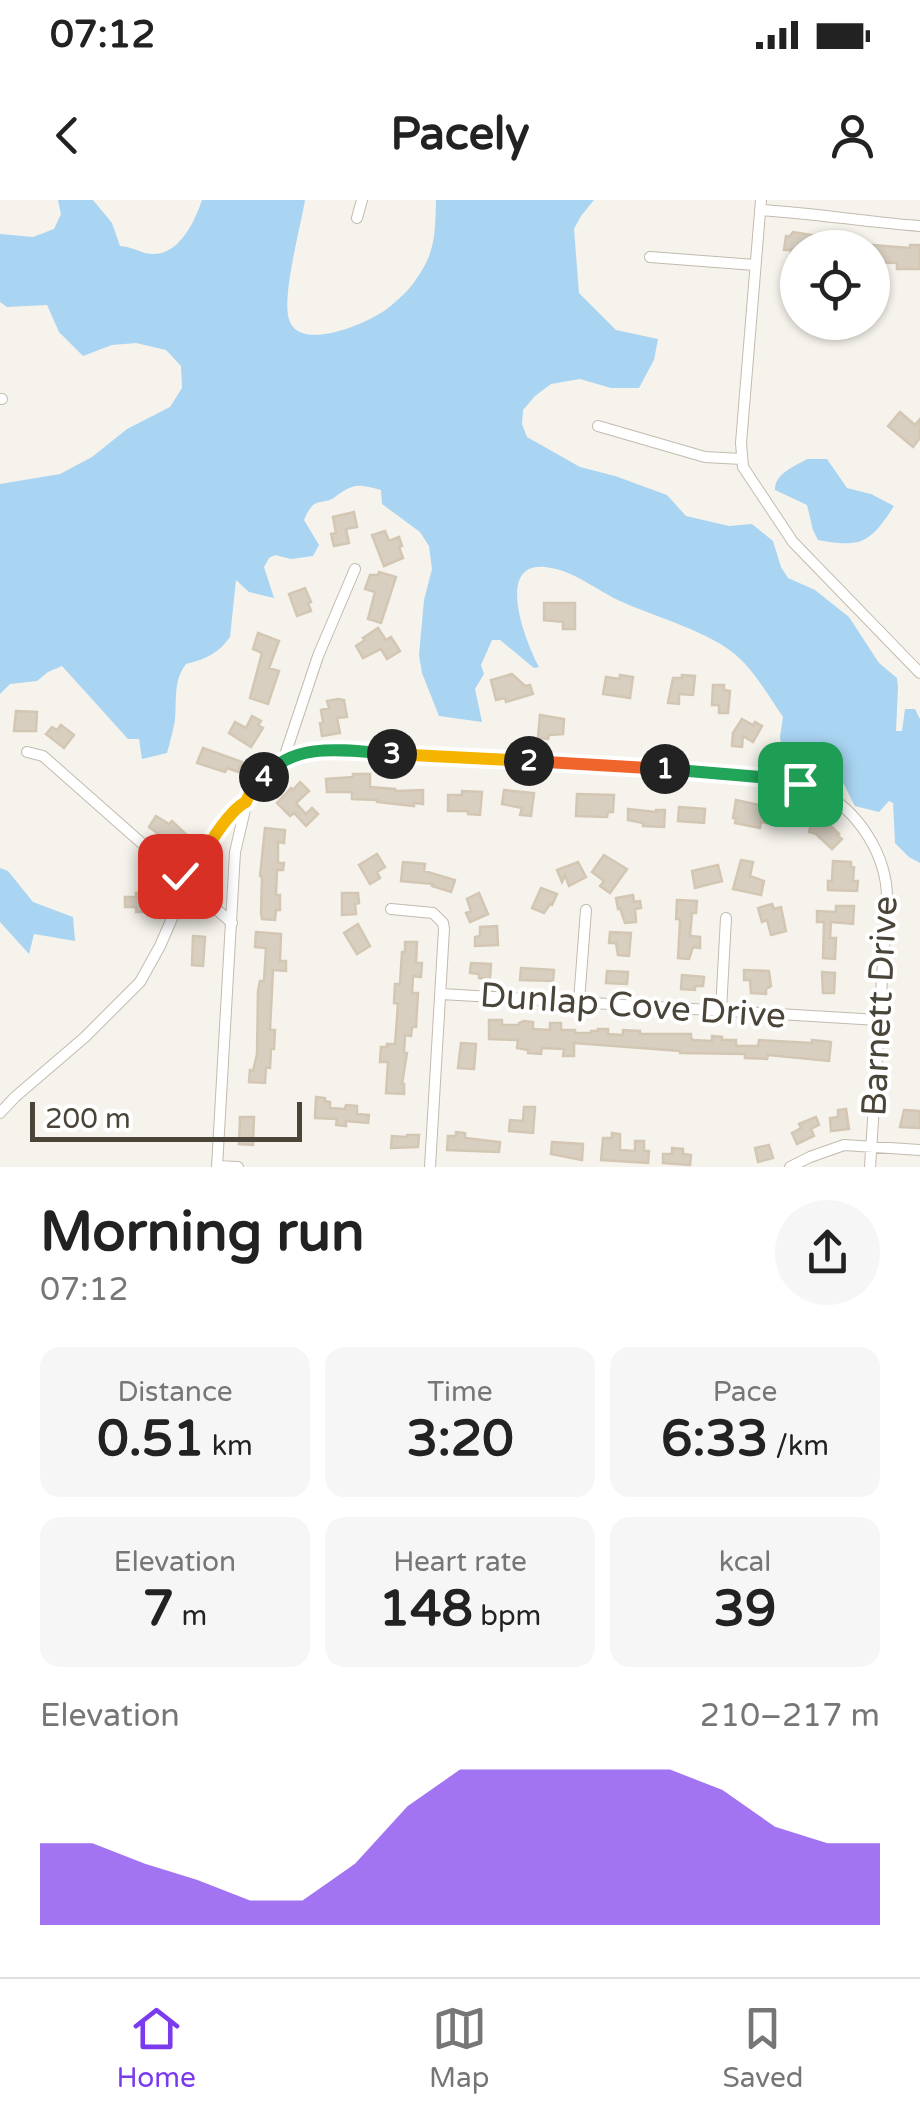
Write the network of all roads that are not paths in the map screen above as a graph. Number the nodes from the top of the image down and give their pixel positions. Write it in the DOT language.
graph roads {
  1 [pos="362,200"];
  2 [pos="760,205"];
  3 [pos="357,218"];
  4 [pos="920,226"];
  5 [pos="650,256"];
  6 [pos="755,265"];
  7 [pos="598,426"];
  8 [pos="742,459"];
  9 [pos="355,569"];
  10 [pos="920,672"];
  11 [pos="27,752"];
  12 [pos="284,761"];
  13 [pos="246,802"];
  14 [pos="188,884"];
  15 [pos="391,909"];
  16 [pos="586,910"];
  17 [pos="726,918"];
  18 [pos="232,923"];
  19 [pos="441,994"];
  20 [pos="579,1001"];
  21 [pos="720,1010"];
  22 [pos="878,1020"];
  23 [pos="0,1113"];
  24 [pos="871,1147"];
  25 [pos="920,1150"];
  26 [pos="217,1166"];
  27 [pos="238,1167"];
  28 [pos="430,1167"];
  29 [pos="790,1167"];
  30 [pos="870,1167"];
  1 -- 3 [label="street"];
  2 -- 4 [label="street"];
  2 -- 6 [label="street"];
  5 -- 6 [label="street"];
  6 -- 8 [label="street"];
  7 -- 8 [label="street"];
  8 -- 10 [label="street"];
  9 -- 12 [label="street"];
  11 -- 14 [label="street"];
  12 -- 13 [label="street"];
  12 -- 22 [label="street, Barnett Drive"];
  13 -- 14 [label="street"];
  13 -- 18 [label="street"];
  14 -- 18 [label="street"];
  14 -- 23 [label="street"];
  15 -- 19 [label="street"];
  16 -- 20 [label="street"];
  17 -- 21 [label="street"];
  18 -- 26 [label="street"];
  19 -- 20 [label="street, Dunlap Cove Drive"];
  19 -- 28 [label="street, Dunlap Cove Drive"];
  20 -- 21 [label="street, Dunlap Cove Drive"];
  21 -- 22 [label="street, Dunlap Cove Drive"];
  22 -- 24 [label="street, Barnett Drive"];
  24 -- 25 [label="street"];
  24 -- 29 [label="street"];
  24 -- 30 [label="street, Barnett Drive"];
  26 -- 27 [label="street"];
}
